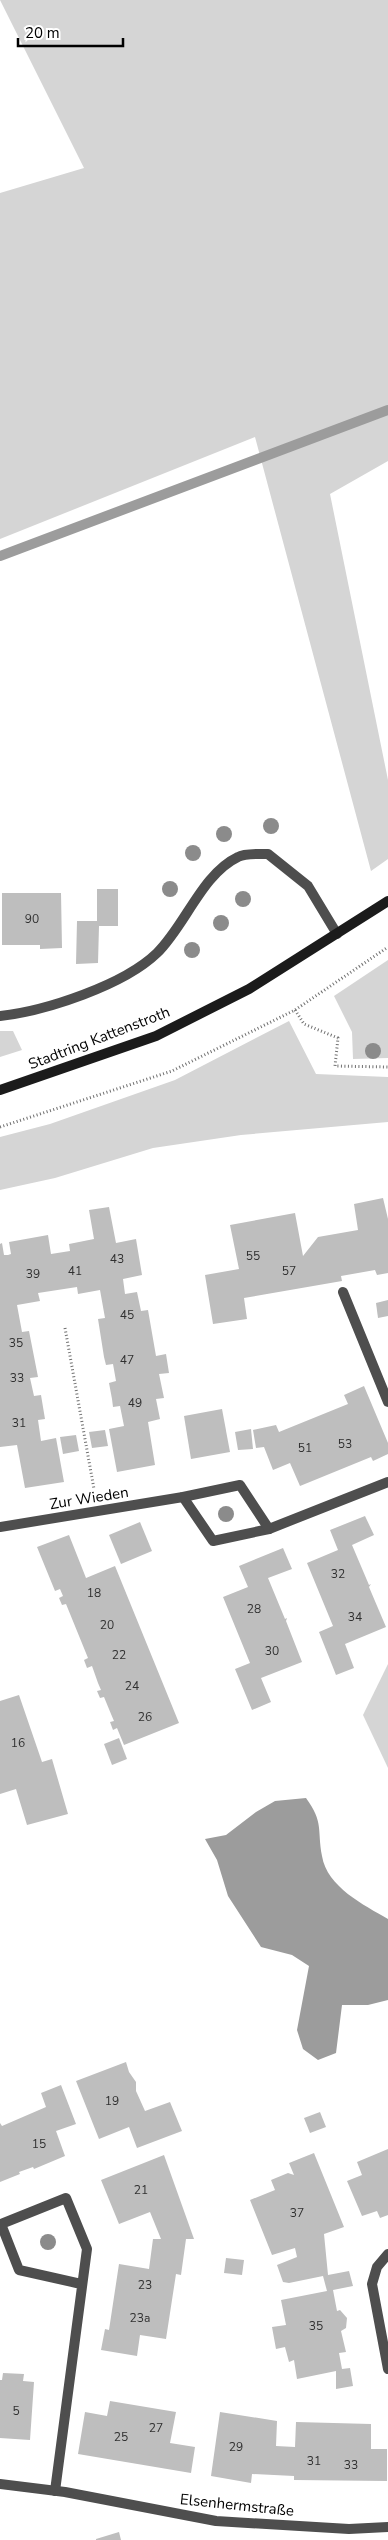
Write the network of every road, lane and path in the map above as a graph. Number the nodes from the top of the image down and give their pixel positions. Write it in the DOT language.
graph roads {
  1 [pos="388,901"];
  2 [pos="337,934"];
  3 [pos="388,947"];
  4 [pos="295,1010"];
  5 [pos="0,1016"];
  6 [pos="388,1067"];
  7 [pos="0,1090"];
  8 [pos="0,1127"];
  9 [pos="343,1292"];
  10 [pos="65,1328"];
  11 [pos="388,1402"];
  12 [pos="388,1482"];
  13 [pos="183,1497"];
  14 [pos="98,1511"];
  15 [pos="0,1528"];
  16 [pos="269,1529"];
  17 [pos="388,2254"];
  18 [pos="81,2284"];
  19 [pos="388,2370"];
  20 [pos="0,2484"];
  21 [pos="55,2491"];
  22 [pos="388,2527"];
  1 -- 2 [label="main road, Stadtring Kattenstroth"];
  2 -- 5 [label="street"];
  2 -- 7 [label="main road, Stadtring Kattenstroth"];
  3 -- 4 [label="path"];
  4 -- 6 [label="path"];
  4 -- 8 [label="path"];
  9 -- 11 [label="street"];
  10 -- 14 [label="path"];
  12 -- 16 [label="street"];
  13 -- 14 [label="street, Zur Wieden"];
  13 -- 16 [label="street"];
  13 -- 16 [label="street, Zur Wieden"];
  14 -- 15 [label="street, Zur Wieden"];
  17 -- 19 [label="street"];
  18 -- 18 [label="street"];
  18 -- 21 [label="street"];
  20 -- 21 [label="street, Elsenhermstraße"];
  21 -- 22 [label="street, Elsenhermstraße"];
}
